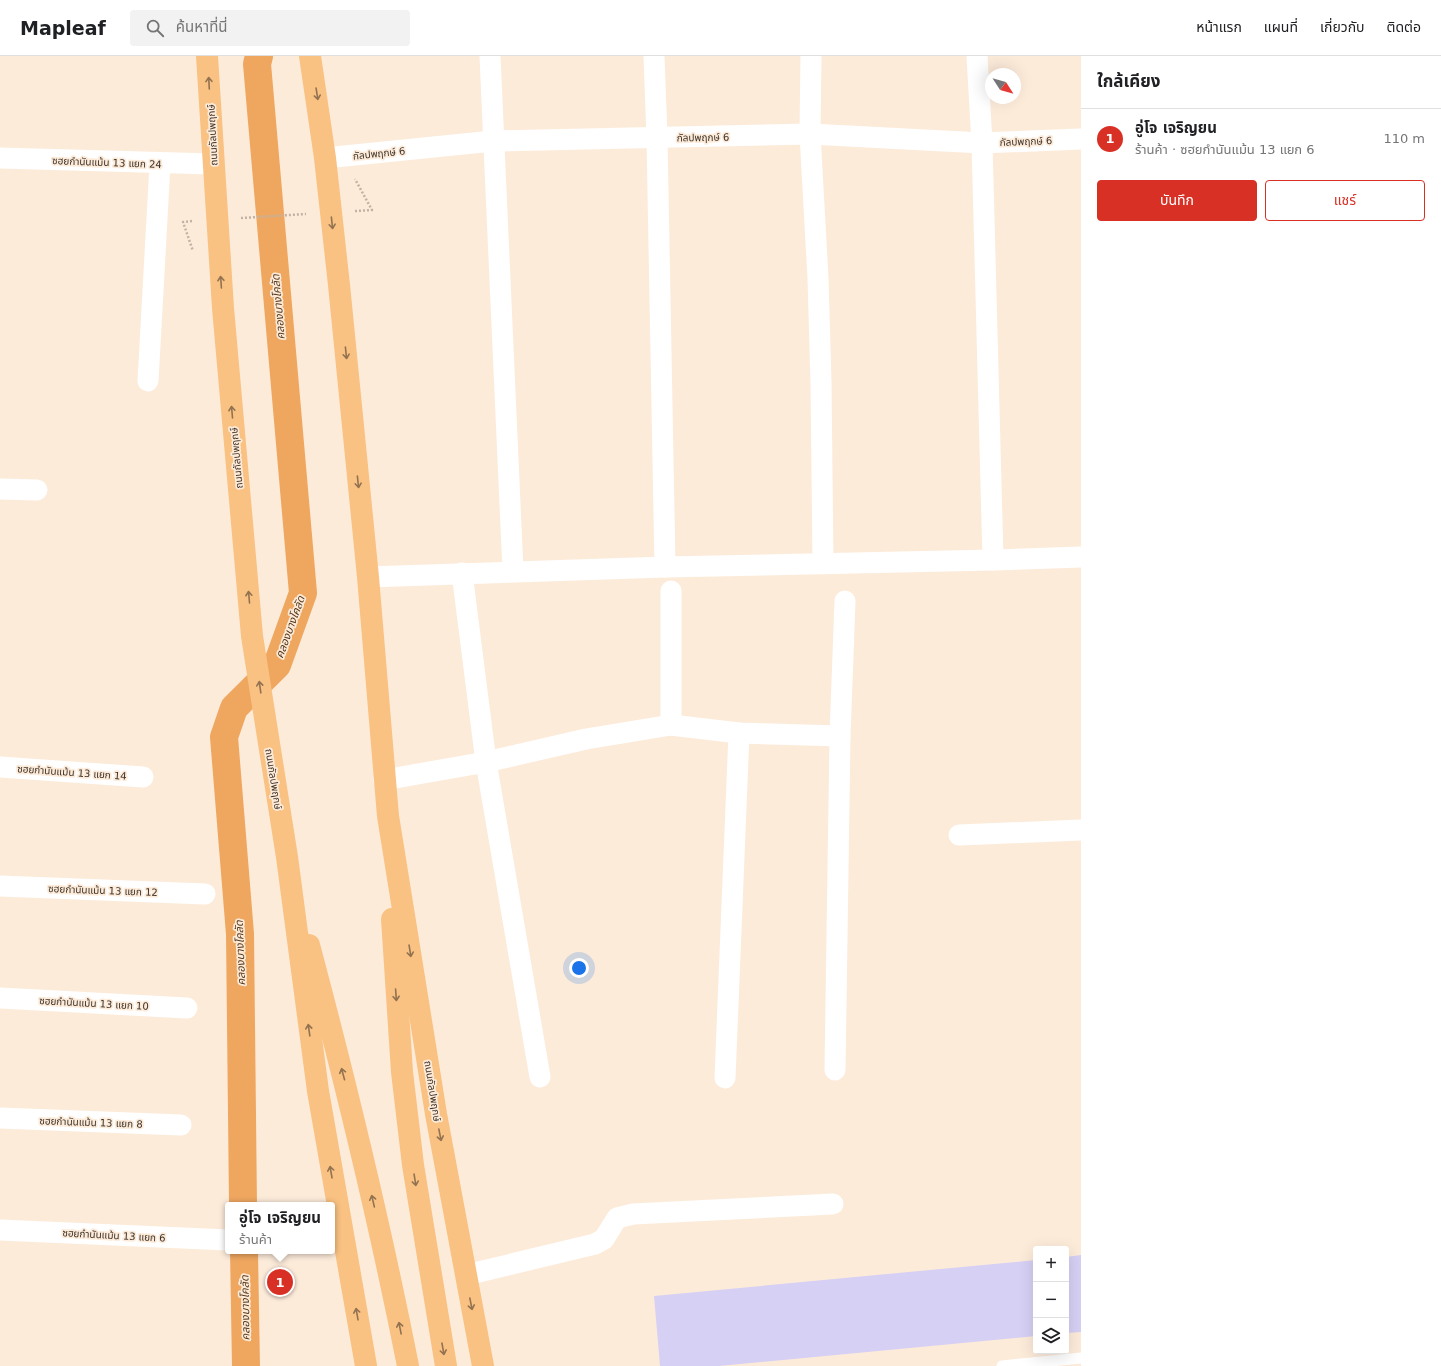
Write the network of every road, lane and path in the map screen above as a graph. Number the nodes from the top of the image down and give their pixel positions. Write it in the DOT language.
graph roads {
  1 [pos="207,56"];
  2 [pos="310,56"];
  3 [pos="490,56"];
  4 [pos="654,56"];
  5 [pos="811,56"];
  6 [pos="977,56"];
  7 [pos="810,134"];
  8 [pos="657,138"];
  9 [pos="1081,139"];
  10 [pos="493,141"];
  11 [pos="982,143"];
  12 [pos="325,158"];
  13 [pos="0,164"];
  14 [pos="160,164"];
  15 [pos="213,164"];
  16 [pos="355,178"];
  17 [pos="348,211"];
  18 [pos="309,214"];
  19 [pos="238,218"];
  20 [pos="198,221"];
  21 [pos="195,256"];
  22 [pos="148,381"];
  23 [pos="0,489"];
  24 [pos="37,490"];
  25 [pos="1081,557"];
  26 [pos="993,560"];
  27 [pos="823,563"];
  28 [pos="665,567"];
  29 [pos="513,571"];
  30 [pos="462,573"];
  31 [pos="368,577"];
  32 [pos="672,591"];
  33 [pos="845,601"];
  34 [pos="671,725"];
  35 [pos="739,733"];
  36 [pos="840,736"];
  37 [pos="486,762"];
  38 [pos="0,767"];
  39 [pos="143,777"];
  40 [pos="384,780"];
  41 [pos="388,816"];
  42 [pos="1081,830"];
  43 [pos="959,835"];
  44 [pos="287,857"];
  45 [pos="0,886"];
  46 [pos="205,894"];
  47 [pos="0,998"];
  48 [pos="187,1008"];
  49 [pos="835,1070"];
  50 [pos="540,1077"];
  51 [pos="725,1078"];
  52 [pos="0,1118"];
  53 [pos="181,1125"];
  54 [pos="833,1204"];
  55 [pos="0,1230"];
  56 [pos="225,1240"];
  57 [pos="466,1275"];
  58 [pos="1081,1358"];
  59 [pos="366,1366"];
  60 [pos="408,1366"];
  61 [pos="446,1366"];
  62 [pos="483,1366"];
  63 [pos="1002,1366"];
  15 -- 1 [label="main road, ถนนกัลปพฤกษ์, one-way"];
  2 -- 12 [label="main road, ถนนกัลปพฤกษ์, one-way"];
  3 -- 10 [label="street"];
  4 -- 8 [label="street"];
  5 -- 7 [label="street"];
  6 -- 11 [label="street"];
  7 -- 8 [label="street, กัลปพฤกษ์ 6"];
  7 -- 11 [label="street, กัลปพฤกษ์ 6"];
  7 -- 27 [label="street"];
  8 -- 10 [label="street, กัลปพฤกษ์ 6"];
  8 -- 28 [label="street"];
  9 -- 11 [label="street, กัลปพฤกษ์ 6"];
  10 -- 12 [label="street, กัลปพฤกษ์ 6"];
  10 -- 29 [label="street"];
  11 -- 26 [label="street"];
  12 -- 31 [label="main road, ถนนกัลปพฤกษ์, one-way"];
  13 -- 14 [label="street, ซฮยกำนันแม้น 13 แยก 24"];
  14 -- 15 [label="street, ซฮยกำนันแม้น 13 แยก 24"];
  14 -- 22 [label="street"];
  44 -- 15 [label="main road, ถนนกัลปพฤกษ์, one-way"];
  16 -- 17 [label="path"];
  18 -- 19 [label="path"];
  20 -- 21 [label="path"];
  23 -- 24 [label="street"];
  25 -- 26 [label="street"];
  26 -- 27 [label="street"];
  27 -- 28 [label="street"];
  28 -- 29 [label="street"];
  29 -- 30 [label="street"];
  30 -- 31 [label="street"];
  30 -- 37 [label="street"];
  31 -- 40 [label="main road, ถนนกัลปพฤกษ์"];
  32 -- 34 [label="street"];
  33 -- 36 [label="street"];
  34 -- 35 [label="street"];
  34 -- 37 [label="street"];
  35 -- 36 [label="street"];
  35 -- 51 [label="street"];
  36 -- 49 [label="street"];
  37 -- 40 [label="street"];
  37 -- 50 [label="street"];
  38 -- 39 [label="street, ซฮยกำนันแม้น 13 แยก 14"];
  40 -- 41 [label="main road, ถนนกัลปพฤกษ์"];
  41 -- 57 [label="main road, ถนนกัลปพฤกษ์, one-way"];
  41 -- 61 [label="main road, ถนนกัลปพฤกษ์, one-way"];
  42 -- 43 [label="street"];
  59 -- 44 [label="main road, ถนนกัลปพฤกษ์, one-way"];
  60 -- 44 [label="main road, ถนนกัลปพฤกษ์, one-way"];
  45 -- 46 [label="street, ซฮยกำนันแม้น 13 แยก 12"];
  47 -- 48 [label="street, ซฮยกำนันแม้น 13 แยก 10"];
  52 -- 53 [label="street, ซฮยกำนันแม้น 13 แยก 8"];
  54 -- 57 [label="street"];
  55 -- 56 [label="street, ซฮยกำนันแม้น 13 แยก 6"];
  57 -- 62 [label="main road, ถนนกัลปพฤกษ์, one-way"];
  58 -- 63 [label="lane"];
}
